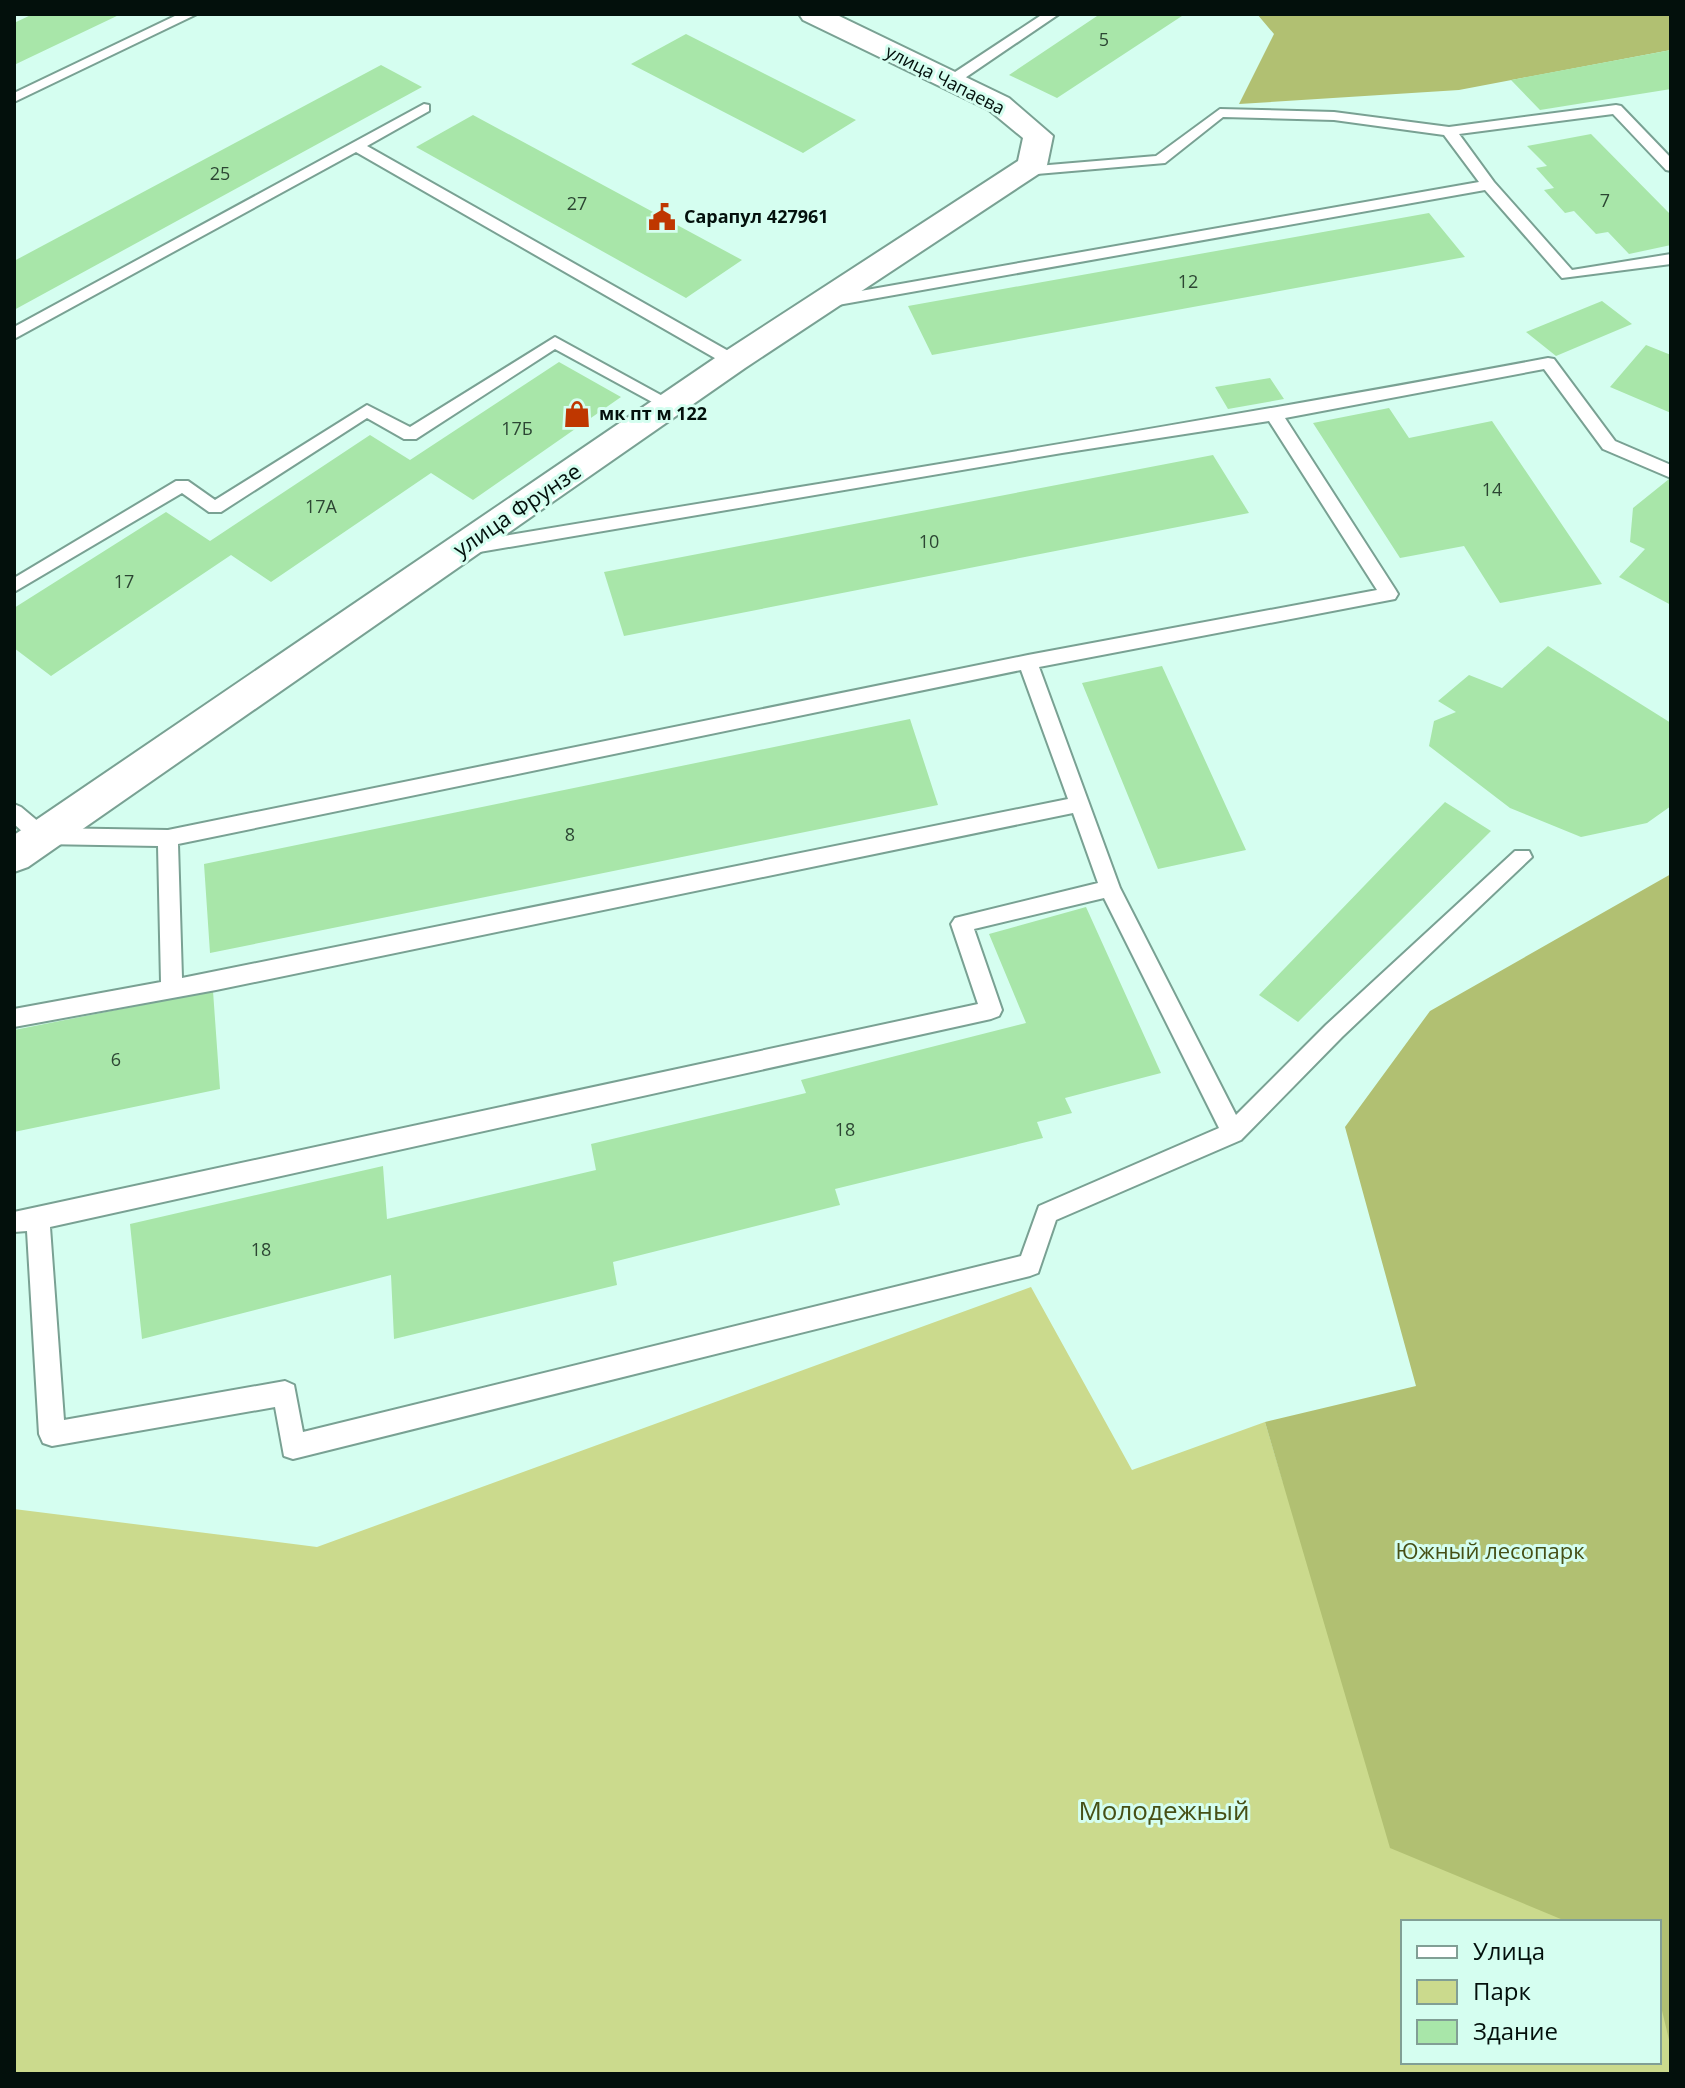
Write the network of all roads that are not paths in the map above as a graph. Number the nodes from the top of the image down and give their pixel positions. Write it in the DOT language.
graph roads {
  1 [pos="190,14"];
  2 [pos="813,14"];
  3 [pos="1052,14"];
  4 [pos="951,81"];
  5 [pos="14,98"];
  6 [pos="424,108"];
  7 [pos="1449,131"];
  8 [pos="356,146"];
  9 [pos="1671,167"];
  10 [pos="1025,171"];
  11 [pos="1489,185"];
  12 [pos="1671,259"];
  13 [pos="820,304"];
  14 [pos="14,334"];
  15 [pos="733,361"];
  16 [pos="671,405"];
  17 [pos="1274,415"];
  18 [pos="1671,472"];
  19 [pos="460,549"];
  20 [pos="14,586"];
  21 [pos="1028,662"];
  22 [pos="1080,804"];
  23 [pos="14,812"];
  24 [pos="168,838"];
  25 [pos="28,846"];
  26 [pos="1522,857"];
  27 [pos="1110,888"];
  28 [pos="172,989"];
  29 [pos="14,1018"];
  30 [pos="1233,1133"];
  31 [pos="26,1220"];
  1 -- 5 [label="lane"];
  2 -- 4 [label="street, улица Чапаева"];
  3 -- 4 [label="lane"];
  4 -- 10 [label="street, улица Чапаева"];
  6 -- 8 [label="lane"];
  7 -- 9 [label="lane"];
  7 -- 10 [label="lane"];
  7 -- 11 [label="lane"];
  8 -- 14 [label="lane"];
  8 -- 15 [label="lane"];
  10 -- 13 [label="street, улица Фрунзе"];
  11 -- 12 [label="lane"];
  11 -- 13 [label="lane"];
  13 -- 15 [label="street, улица Фрунзе"];
  15 -- 16 [label="street, улица Фрунзе"];
  16 -- 19 [label="street, улица Фрунзе"];
  16 -- 20 [label="lane"];
  17 -- 18 [label="lane"];
  17 -- 19 [label="lane"];
  17 -- 21 [label="lane"];
  19 -- 25 [label="street, улица Фрунзе"];
  21 -- 22 [label="lane"];
  21 -- 24 [label="lane"];
  22 -- 27 [label="lane"];
  22 -- 28 [label="lane"];
  23 -- 25 [label="lane"];
  24 -- 25 [label="lane"];
  24 -- 28 [label="lane"];
  26 -- 30 [label="lane"];
  27 -- 30 [label="lane"];
  27 -- 31 [label="lane"];
  28 -- 29 [label="lane"];
  30 -- 31 [label="lane"];
}
